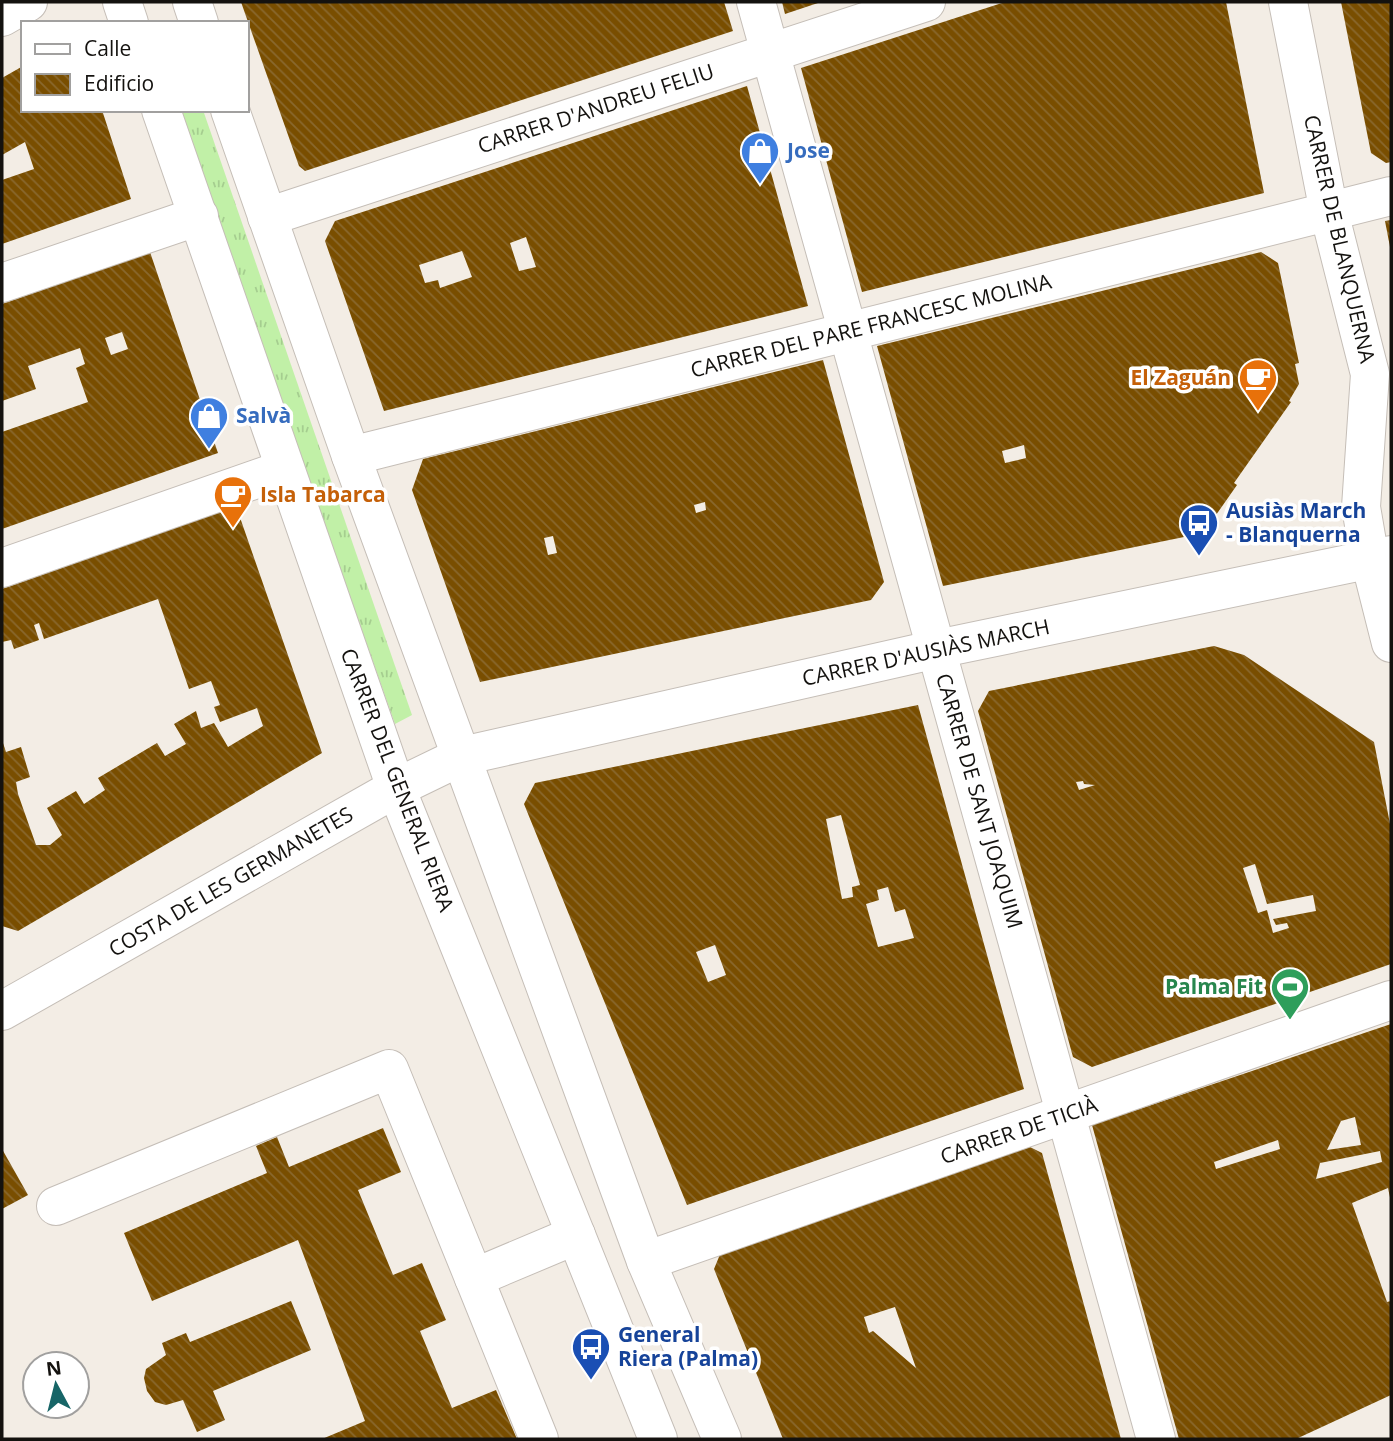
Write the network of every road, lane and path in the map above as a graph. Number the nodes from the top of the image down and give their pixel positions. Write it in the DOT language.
graph roads {
  1 [pos="28,2"];
  2 [pos="122,2"];
  3 [pos="192,2"];
  4 [pos="756,2"];
  5 [pos="926,2"];
  6 [pos="1288,2"];
  7 [pos="2,17"];
  8 [pos="128,21"];
  9 [pos="199,21"];
  10 [pos="770,52"];
  11 [pos="162,112"];
  12 [pos="231,112"];
  13 [pos="1391,196"];
  14 [pos="1329,212"];
  15 [pos="199,216"];
  16 [pos="267,217"];
  17 [pos="2,283"];
  18 [pos="849,332"];
  19 [pos="351,456"];
  20 [pos="285,469"];
  21 [pos="1381,557"];
  22 [pos="2,568"];
  23 [pos="1391,643"];
  24 [pos="937,649"];
  25 [pos="462,755"];
  26 [pos="396,788"];
  27 [pos="1391,1000"];
  28 [pos="2,1011"];
  29 [pos="1066,1115"];
  30 [pos="56,1206"];
  31 [pos="576,1235"];
  32 [pos="646,1261"];
  33 [pos="474,1278"];
  34 [pos="539,1439"];
  35 [pos="658,1439"];
  36 [pos="722,1439"];
  37 [pos="1156,1439"];
  1 -- 7 [label="street"];
  2 -- 8 [label="street"];
  3 -- 9 [label="street"];
  4 -- 10 [label="street, CARRER DE SANT JOAQUIM"];
  5 -- 10 [label="street, CARRER D'ANDREU FELIU"];
  6 -- 14 [label="street, CARRER DE BLANQUERNA"];
  10 -- 16 [label="street, CARRER D'ANDREU FELIU"];
  10 -- 18 [label="street, CARRER DE SANT JOAQUIM"];
  11 -- 15 [label="street, CARRER DEL GENERAL RIERA"];
  12 -- 16 [label="street"];
  13 -- 14 [label="street, CARRER DEL PARE FRANCESC MOLINA"];
  14 -- 18 [label="street, CARRER DEL PARE FRANCESC MOLINA"];
  14 -- 21 [label="street, CARRER DE BLANQUERNA"];
  15 -- 17 [label="street"];
  15 -- 20 [label="street, CARRER DEL GENERAL RIERA"];
  16 -- 19 [label="street"];
  18 -- 19 [label="street, CARRER DEL PARE FRANCESC MOLINA"];
  18 -- 24 [label="street, CARRER DE SANT JOAQUIM"];
  19 -- 25 [label="street"];
  20 -- 22 [label="street"];
  20 -- 26 [label="street, CARRER DEL GENERAL RIERA"];
  21 -- 23 [label="street, CARRER DE BLANQUERNA"];
  21 -- 24 [label="street, CARRER D'AUSIÀS MARCH"];
  24 -- 25 [label="street, CARRER D'AUSIÀS MARCH"];
  24 -- 29 [label="street, CARRER DE SANT JOAQUIM"];
  25 -- 26 [label="street, COSTA DE LES GERMANETES"];
  25 -- 32 [label="street"];
  26 -- 28 [label="street, COSTA DE LES GERMANETES"];
  26 -- 31 [label="street, CARRER DEL GENERAL RIERA"];
  27 -- 29 [label="street, CARRER DE TICIÀ"];
  29 -- 32 [label="street, CARRER DE TICIÀ"];
  29 -- 37 [label="street, CARRER DE SANT JOAQUIM"];
  30 -- 33 [label="street"];
  31 -- 33 [label="street"];
  31 -- 35 [label="street, CARRER DEL GENERAL RIERA"];
  32 -- 36 [label="street"];
  33 -- 34 [label="street"];
}
